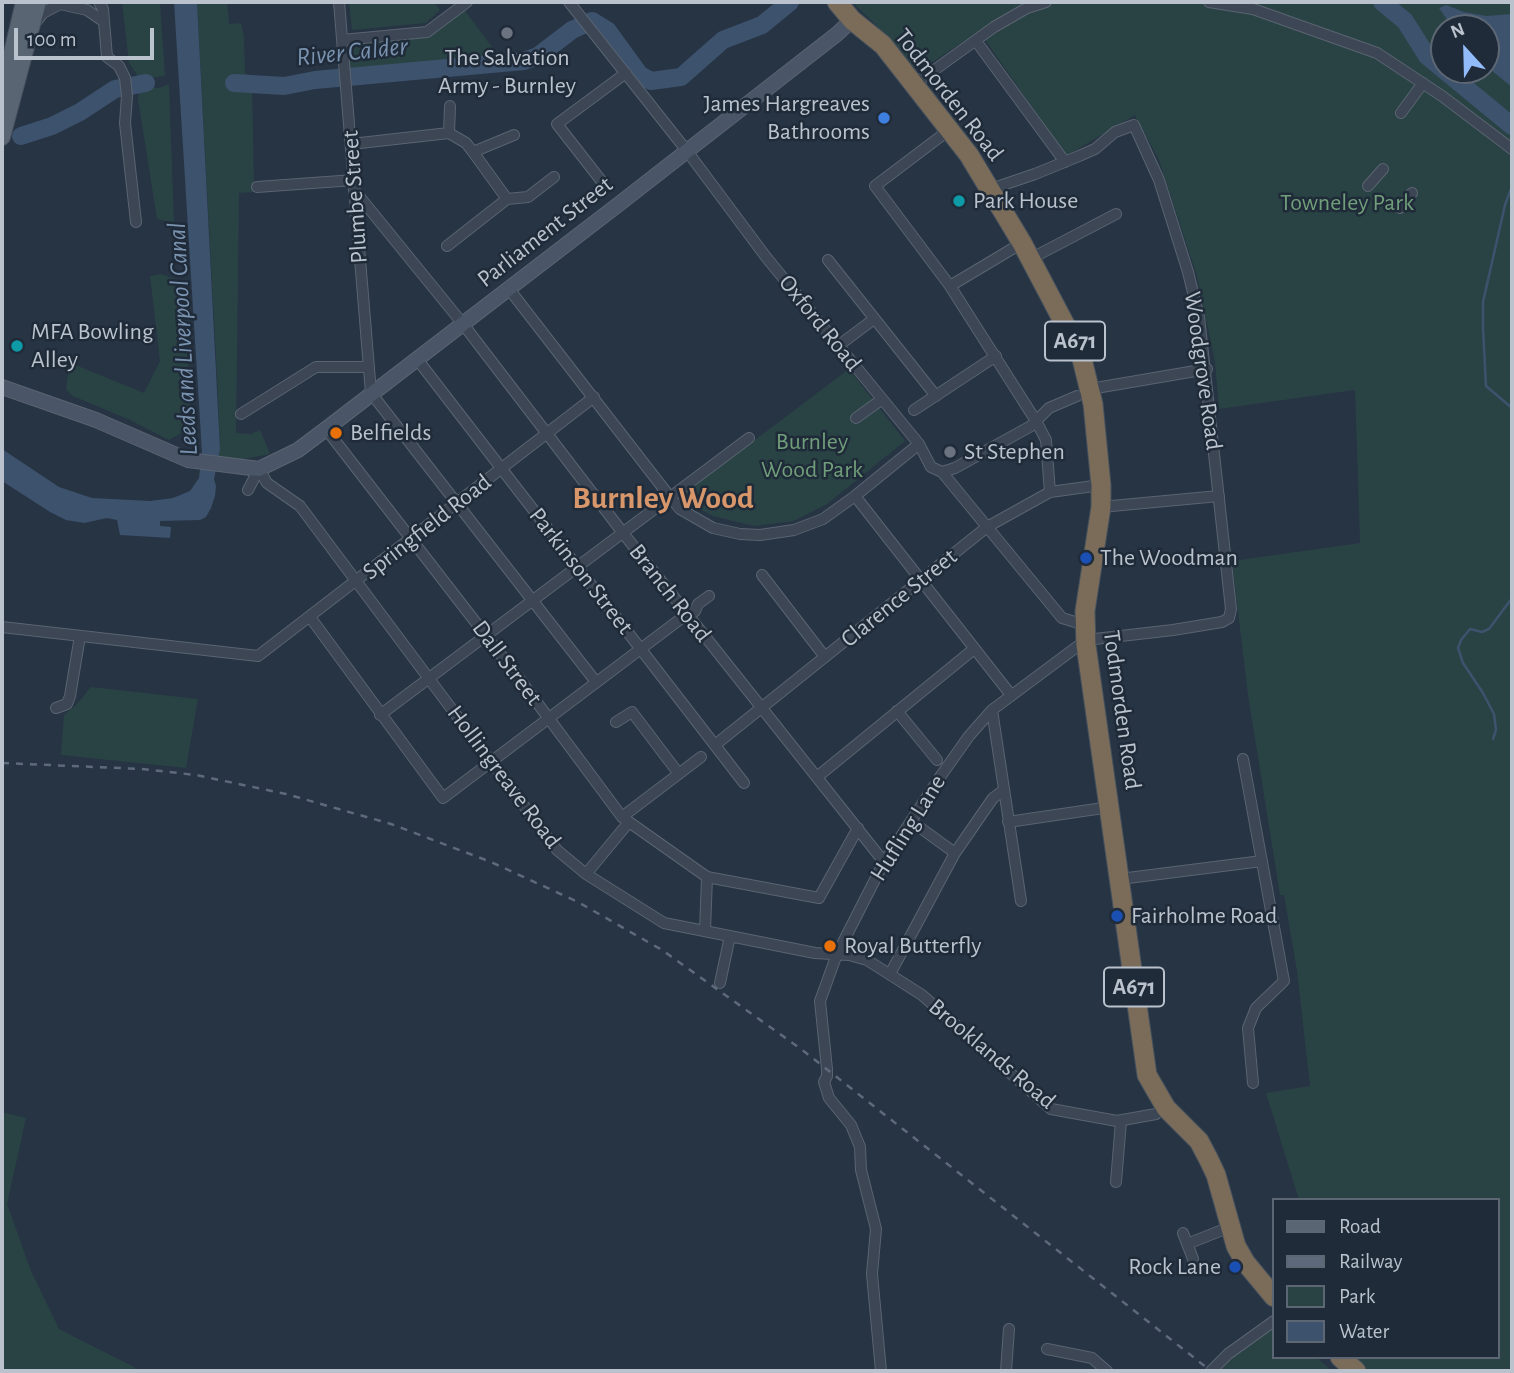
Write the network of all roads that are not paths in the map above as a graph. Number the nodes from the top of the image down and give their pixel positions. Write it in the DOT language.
graph roads {
  1 [pos="88,2"];
  2 [pos="99,2"];
  3 [pos="339,2"];
  4 [pos="467,2"];
  5 [pos="837,2"];
  6 [pos="1046,2"];
  7 [pos="1209,2"];
  8 [pos="28,3"];
  9 [pos="575,6"];
  10 [pos="852,20"];
  11 [pos="103,21"];
  12 [pos="31,29"];
  13 [pos="342,40"];
  14 [pos="976,41"];
  15 [pos="626,73"];
  16 [pos="1423,83"];
  17 [pos="915,84"];
  18 [pos="2,95"];
  19 [pos="450,106"];
  20 [pos="1401,113"];
  21 [pos="948,130"];
  22 [pos="449,134"];
  23 [pos="514,135"];
  24 [pos="2,137"];
  25 [pos="351,144"];
  26 [pos="1512,149"];
  27 [pos="687,151"];
  28 [pos="473,152"];
  29 [pos="1065,162"];
  30 [pos="1383,169"];
  31 [pos="555,177"];
  32 [pos="603,183"];
  33 [pos="354,185"];
  34 [pos="1368,186"];
  35 [pos="257,187"];
  36 [pos="991,189"];
  37 [pos="1412,193"];
  38 [pos="507,199"];
  39 [pos="1400,208"];
  40 [pos="1116,214"];
  41 [pos="136,222"];
  42 [pos="447,246"];
  43 [pos="1026,251"];
  44 [pos="828,260"];
  45 [pos="950,286"];
  46 [pos="509,289"];
  47 [pos="874,319"];
  48 [pos="463,324"];
  49 [pos="838,346"];
  50 [pos="996,356"];
  51 [pos="417,359"];
  52 [pos="369,367"];
  53 [pos="1207,369"];
  54 [pos="2,387"];
  55 [pos="371,393"];
  56 [pos="1084,393"];
  57 [pos="936,396"];
  58 [pos="594,397"];
  59 [pos="881,400"];
  60 [pos="914,411"];
  61 [pos="241,414"];
  62 [pos="856,418"];
  63 [pos="1036,421"];
  64 [pos="326,429"];
  65 [pos="547,434"];
  66 [pos="749,438"];
  67 [pos="919,444"];
  68 [pos="502,468"];
  69 [pos="260,469"];
  70 [pos="942,472"];
  71 [pos="1101,485"];
  72 [pos="248,490"];
  73 [pos="1050,492"];
  74 [pos="855,496"];
  75 [pos="1219,496"];
  76 [pos="670,497"];
  77 [pos="457,503"];
  78 [pos="1101,507"];
  79 [pos="987,527"];
  80 [pos="623,533"];
  81 [pos="411,539"];
  82 [pos="578,567"];
  83 [pos="762,576"];
  84 [pos="921,580"];
  85 [pos="357,582"];
  86 [pos="709,596"];
  87 [pos="532,601"];
  88 [pos="688,615"];
  89 [pos="310,617"];
  90 [pos="2,627"];
  91 [pos="1085,632"];
  92 [pos="486,635"];
  93 [pos="80,636"];
  94 [pos="640,649"];
  95 [pos="974,649"];
  96 [pos="825,657"];
  97 [pos="429,678"];
  98 [pos="596,682"];
  99 [pos="1011,695"];
  100 [pos="56,708"];
  101 [pos="761,708"];
  102 [pos="992,710"];
  103 [pos="897,711"];
  104 [pos="380,715"];
  105 [pos="548,718"];
  106 [pos="616,722"];
  107 [pos="715,745"];
  108 [pos="701,757"];
  109 [pos="1243,759"];
  110 [pos="491,760"];
  111 [pos="937,760"];
  112 [pos="678,774"];
  113 [pos="817,777"];
  114 [pos="744,783"];
  115 [pos="1004,790"];
  116 [pos="1110,807"];
  117 [pos="625,819"];
  118 [pos="911,821"];
  119 [pos="1008,822"];
  120 [pos="858,828"];
  121 [pos="955,853"];
  122 [pos="1262,861"];
  123 [pos="884,862"];
  124 [pos="586,874"];
  125 [pos="707,877"];
  126 [pos="1121,879"];
  127 [pos="1021,901"];
  128 [pos="705,932"];
  129 [pos="730,936"];
  130 [pos="837,954"];
  131 [pos="890,974"];
  132 [pos="720,983"];
  133 [pos="1253,1083"];
  134 [pos="1156,1114"];
  135 [pos="1121,1121"];
  136 [pos="1116,1182"];
  137 [pos="1230,1227"];
  138 [pos="1194,1259"];
  139 [pos="1272,1295"];
  140 [pos="1272,1322"];
  141 [pos="1009,1329"];
  142 [pos="1047,1349"];
  143 [pos="1342,1359"];
  144 [pos="881,1371"];
  145 [pos="1006,1371"];
  146 [pos="1107,1371"];
  147 [pos="1211,1371"];
  148 [pos="1356,1371"];
  1 -- 11 [label="street"];
  2 -- 11 [label="street"];
  3 -- 13 [label="street, Plumbe Street"];
  4 -- 13 [label="street"];
  5 -- 10 [label="highway, Todmorden Road / A671"];
  6 -- 14 [label="street"];
  7 -- 16 [label="street"];
  8 -- 12 [label="main road"];
  8 -- 18 [label="main road"];
  9 -- 15 [label="street, Oxford Road"];
  10 -- 17 [label="highway, Todmorden Road / A671"];
  10 -- 27 [label="street, Parliament Street"];
  11 -- 12 [label="street"];
  11 -- 41 [label="street"];
  12 -- 24 [label="main road"];
  13 -- 25 [label="street, Plumbe Street"];
  14 -- 17 [label="street"];
  14 -- 29 [label="street"];
  15 -- 27 [label="street, Oxford Road"];
  15 -- 32 [label="street"];
  16 -- 20 [label="street"];
  16 -- 26 [label="street"];
  17 -- 21 [label="highway, Todmorden Road / A671"];
  19 -- 22 [label="street"];
  21 -- 36 [label="highway, Todmorden Road / A671"];
  21 -- 45 [label="street"];
  22 -- 25 [label="street"];
  22 -- 28 [label="street"];
  23 -- 28 [label="street"];
  25 -- 33 [label="street, Plumbe Street"];
  27 -- 46 [label="street, Parliament Street"];
  27 -- 49 [label="street, Oxford Road"];
  28 -- 38 [label="street"];
  29 -- 36 [label="street"];
  29 -- 53 [label="street, Woodgrove Road"];
  30 -- 34 [label="street"];
  31 -- 38 [label="street"];
  33 -- 35 [label="street"];
  33 -- 48 [label="street, Branch Road"];
  33 -- 52 [label="street, Plumbe Street"];
  36 -- 43 [label="highway, Todmorden Road / A671"];
  37 -- 39 [label="street"];
  38 -- 42 [label="street"];
  40 -- 43 [label="street"];
  43 -- 45 [label="street"];
  43 -- 56 [label="highway, Todmorden Road / A671"];
  44 -- 47 [label="street"];
  45 -- 50 [label="street"];
  46 -- 48 [label="street, Parliament Street"];
  46 -- 58 [label="street"];
  47 -- 49 [label="street"];
  47 -- 57 [label="street"];
  48 -- 51 [label="street, Parliament Street"];
  48 -- 65 [label="street, Branch Road"];
  49 -- 59 [label="street, Oxford Road"];
  50 -- 57 [label="street"];
  50 -- 63 [label="street"];
  51 -- 55 [label="street, Parliament Street"];
  51 -- 68 [label="street, Parkinson Street"];
  52 -- 55 [label="street, Plumbe Street"];
  52 -- 61 [label="street"];
  53 -- 56 [label="street"];
  53 -- 75 [label="street, Woodgrove Road"];
  54 -- 69 [label="street"];
  55 -- 64 [label="street, Parliament Street"];
  55 -- 77 [label="street"];
  56 -- 63 [label="street"];
  56 -- 71 [label="highway, Todmorden Road / A671"];
  57 -- 60 [label="street"];
  58 -- 65 [label="street, Springfield Road"];
  58 -- 76 [label="street"];
  59 -- 62 [label="street"];
  59 -- 67 [label="street, Oxford Road"];
  63 -- 70 [label="street"];
  63 -- 73 [label="street"];
  64 -- 69 [label="street, Parliament Street"];
  64 -- 81 [label="street, Dall Street"];
  65 -- 68 [label="street, Springfield Road"];
  65 -- 80 [label="street, Branch Road"];
  66 -- 76 [label="street"];
  67 -- 70 [label="street, Oxford Road"];
  67 -- 74 [label="street"];
  68 -- 77 [label="street, Springfield Road"];
  68 -- 82 [label="street, Parkinson Street"];
  69 -- 72 [label="street"];
  69 -- 85 [label="street, Hollingreave Road"];
  70 -- 79 [label="street, Oxford Road"];
  71 -- 73 [label="street, Clarence Street"];
  71 -- 78 [label="highway, Todmorden Road / A671"];
  73 -- 79 [label="street, Clarence Street"];
  74 -- 76 [label="street"];
  74 -- 84 [label="street"];
  75 -- 78 [label="street"];
  75 -- 91 [label="street, Woodgrove Road"];
  76 -- 80 [label="street"];
  77 -- 81 [label="street, Springfield Road"];
  77 -- 87 [label="street"];
  78 -- 91 [label="highway, Todmorden Road / A671"];
  79 -- 84 [label="street, Clarence Street"];
  79 -- 91 [label="street, Oxford Road"];
  80 -- 82 [label="street"];
  80 -- 88 [label="street, Branch Road"];
  81 -- 85 [label="street, Springfield Road"];
  81 -- 92 [label="street, Dall Street"];
  82 -- 87 [label="street"];
  82 -- 94 [label="street, Parkinson Street"];
  83 -- 96 [label="street"];
  84 -- 95 [label="street"];
  84 -- 96 [label="street, Clarence Street"];
  85 -- 89 [label="street, Springfield Road"];
  85 -- 97 [label="street, Hollingreave Road"];
  86 -- 88 [label="street"];
  87 -- 92 [label="street"];
  87 -- 98 [label="street"];
  88 -- 94 [label="street"];
  88 -- 101 [label="street, Branch Road"];
  89 -- 93 [label="street, Springfield Road"];
  89 -- 104 [label="street"];
  90 -- 93 [label="street"];
  91 -- 99 [label="street, Hufling Lane"];
  91 -- 116 [label="highway, Todmorden Road / A671"];
  92 -- 97 [label="street"];
  92 -- 105 [label="street, Dall Street"];
  93 -- 100 [label="street"];
  94 -- 98 [label="street"];
  94 -- 107 [label="street, Parkinson Street"];
  95 -- 99 [label="street"];
  95 -- 103 [label="street"];
  96 -- 101 [label="street, Clarence Street"];
  97 -- 104 [label="street"];
  97 -- 110 [label="street, Hollingreave Road"];
  98 -- 105 [label="street"];
  99 -- 102 [label="street, Hufling Lane"];
  101 -- 107 [label="street, Clarence Street"];
  101 -- 113 [label="street, Branch Road"];
  102 -- 115 [label="street"];
  102 -- 118 [label="street, Hufling Lane"];
  103 -- 111 [label="street"];
  103 -- 113 [label="street"];
  104 -- 110 [label="street"];
  105 -- 110 [label="street"];
  105 -- 117 [label="street, Dall Street"];
  106 -- 112 [label="street"];
  107 -- 114 [label="street, Parkinson Street"];
  108 -- 112 [label="street"];
  109 -- 122 [label="street"];
  110 -- 124 [label="street, Hollingreave Road"];
  112 -- 117 [label="street"];
  113 -- 120 [label="street, Branch Road"];
  115 -- 119 [label="street"];
  115 -- 121 [label="street"];
  116 -- 119 [label="street"];
  116 -- 126 [label="highway, Todmorden Road / A671"];
  117 -- 124 [label="street"];
  117 -- 125 [label="street, Dall Street"];
  118 -- 121 [label="street"];
  118 -- 123 [label="street, Hufling Lane"];
  119 -- 127 [label="street"];
  120 -- 123 [label="street, Branch Road"];
  120 -- 125 [label="street"];
  121 -- 131 [label="street"];
  122 -- 126 [label="street"];
  122 -- 133 [label="street"];
  123 -- 130 [label="street, Hufling Lane"];
  124 -- 128 [label="street, Hollingreave Road"];
  125 -- 128 [label="street"];
  126 -- 137 [label="highway, Todmorden Road / A671"];
  128 -- 129 [label="street, Hollingreave Road"];
  129 -- 130 [label="street, Hollingreave Road"];
  129 -- 132 [label="street"];
  130 -- 131 [label="street, Brooklands Road"];
  130 -- 144 [label="street, Hufling Lane"];
  131 -- 135 [label="street, Brooklands Road"];
  134 -- 135 [label="street, Brooklands Road"];
  135 -- 136 [label="street"];
  137 -- 138 [label="street"];
  137 -- 139 [label="highway, Todmorden Road / A671"];
  140 -- 147 [label="street"];
  141 -- 145 [label="street"];
  142 -- 146 [label="street"];
  143 -- 148 [label="highway"];
}
